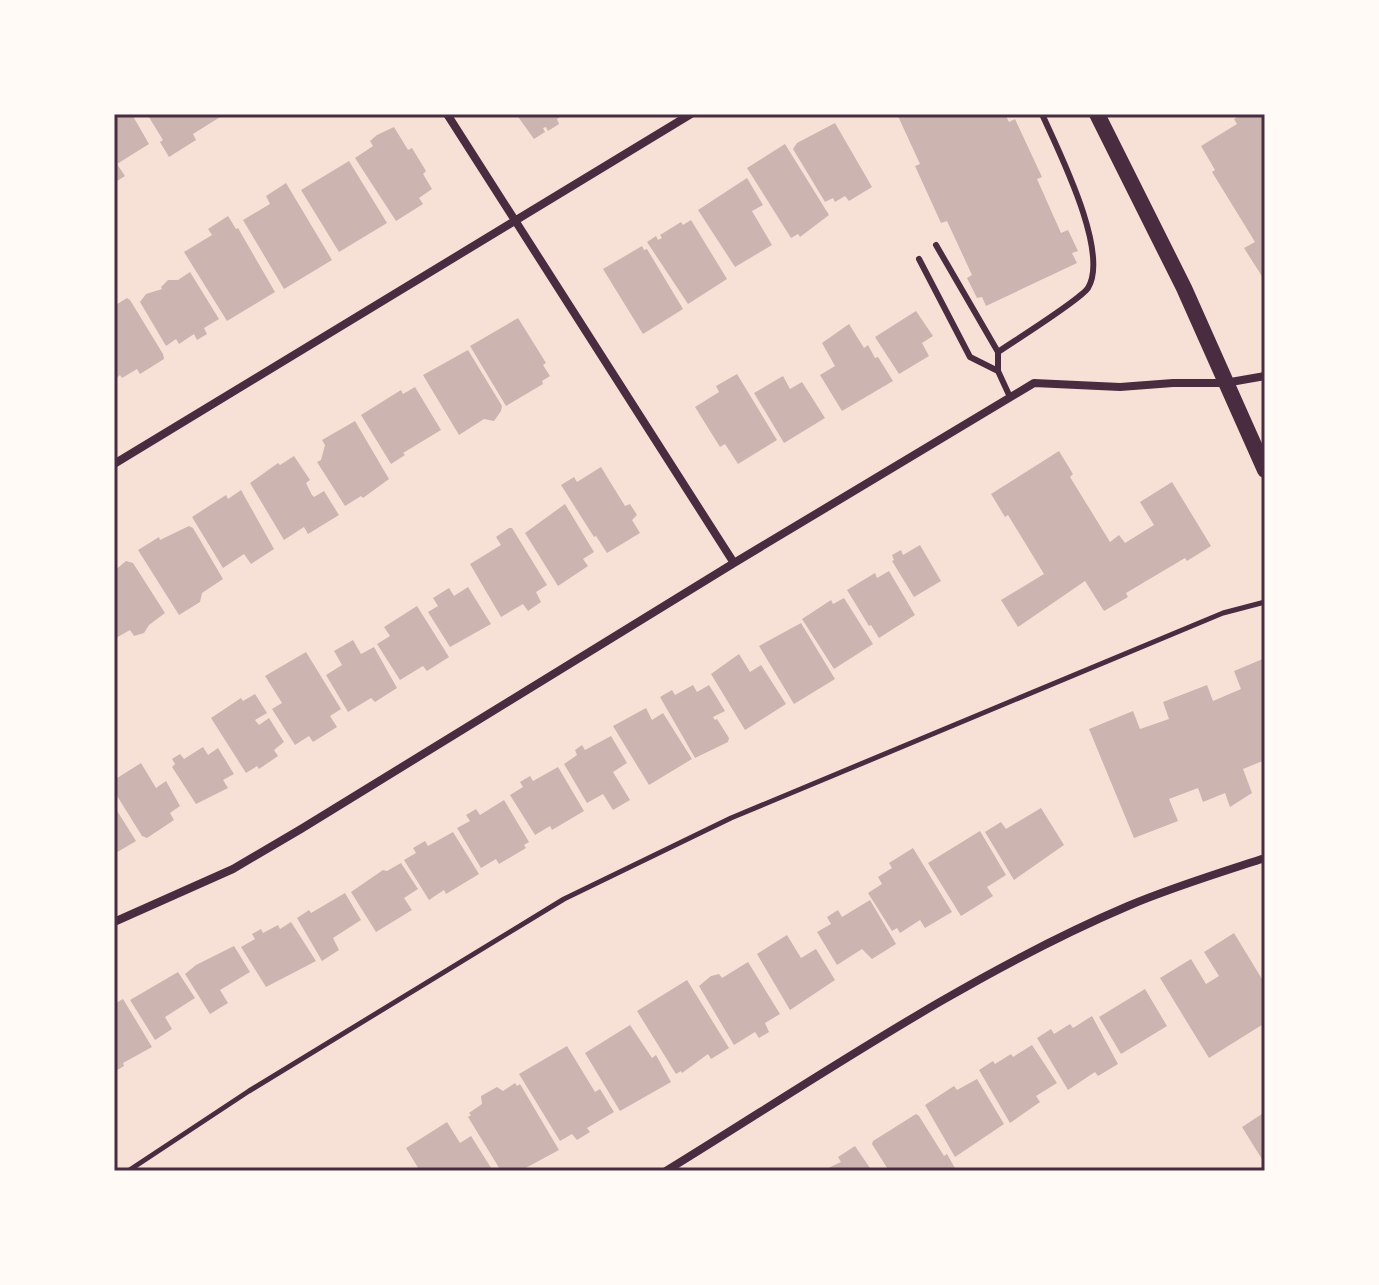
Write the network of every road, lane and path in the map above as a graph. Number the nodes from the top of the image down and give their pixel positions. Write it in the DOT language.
graph roads {
  1 [pos="447,114"];
  2 [pos="691,114"];
  3 [pos="1042,114"];
  4 [pos="1097,114"];
  5 [pos="514,221"];
  6 [pos="936,245"];
  7 [pos="919,259"];
  8 [pos="998,352"];
  9 [pos="998,371"];
  10 [pos="1265,376"];
  11 [pos="1225,383"];
  12 [pos="1010,397"];
  13 [pos="114,464"];
  14 [pos="1265,470"];
  15 [pos="734,563"];
  16 [pos="1265,602"];
  17 [pos="1265,858"];
  18 [pos="114,922"];
  19 [pos="128,1171"];
  20 [pos="666,1171"];
  1 -- 5 [label="street"];
  2 -- 5 [label="street"];
  3 -- 8 [label="lane"];
  4 -- 11 [label="main road"];
  5 -- 13 [label="street"];
  5 -- 15 [label="street"];
  6 -- 8 [label="lane"];
  7 -- 9 [label="lane"];
  8 -- 9 [label="lane"];
  9 -- 12 [label="lane"];
  10 -- 11 [label="street"];
  11 -- 12 [label="street"];
  11 -- 14 [label="main road"];
  12 -- 15 [label="street"];
  15 -- 18 [label="street"];
  16 -- 19 [label="path"];
  17 -- 20 [label="street"];
}
